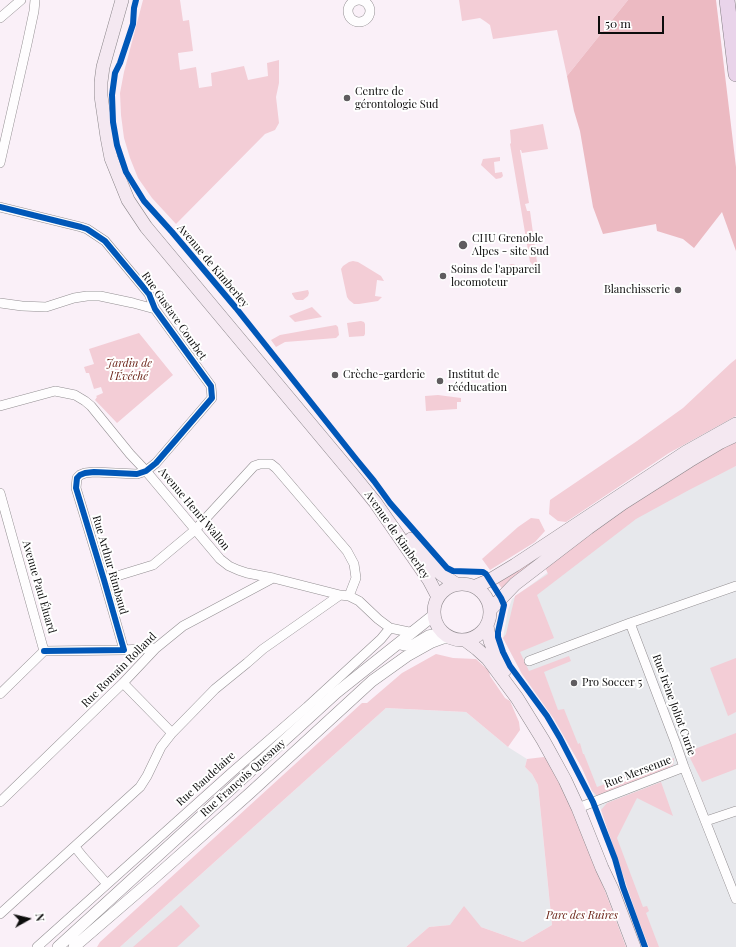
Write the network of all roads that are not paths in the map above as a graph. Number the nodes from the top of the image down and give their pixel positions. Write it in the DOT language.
graph roads {
  1 [pos="21,0"];
  2 [pos="34,0"];
  3 [pos="122,0"];
  4 [pos="130,0"];
  5 [pos="356,0"];
  6 [pos="727,0"];
  7 [pos="734,0"];
  8 [pos="367,2"];
  9 [pos="736,12"];
  10 [pos="0,18"];
  11 [pos="736,74"];
  12 [pos="104,118"];
  13 [pos="0,163"];
  14 [pos="118,174"];
  15 [pos="0,207"];
  16 [pos="0,303"];
  17 [pos="155,309"];
  18 [pos="0,406"];
  19 [pos="736,424"];
  20 [pos="736,435"];
  21 [pos="146,471"];
  22 [pos="1,498"];
  23 [pos="195,530"];
  24 [pos="273,578"];
  25 [pos="104,580"];
  26 [pos="456,584"];
  27 [pos="476,586"];
  28 [pos="736,586"];
  29 [pos="340,595"];
  30 [pos="350,596"];
  31 [pos="438,597"];
  32 [pos="491,609"];
  33 [pos="434,615"];
  34 [pos="630,623"];
  35 [pos="487,626"];
  36 [pos="395,634"];
  37 [pos="447,635"];
  38 [pos="465,640"];
  39 [pos="156,648"];
  40 [pos="44,650"];
  41 [pos="124,650"];
  42 [pos="414,651"];
  43 [pos="529,661"];
  44 [pos="123,683"];
  45 [pos="0,694"];
  46 [pos="172,733"];
  47 [pos="684,766"];
  48 [pos="0,802"];
  49 [pos="582,807"];
  50 [pos="736,811"];
  51 [pos="706,821"];
  52 [pos="75,847"];
  53 [pos="107,884"];
  54 [pos="736,899"];
  55 [pos="0,914"];
  56 [pos="37,947"];
  57 [pos="58,947"];
  58 [pos="74,947"];
  59 [pos="634,947"];
  1 -- 10 [label="street"];
  2 -- 13 [label="street"];
  3 -- 12 [label="main road, Avenue de Kimberley"];
  4 -- 12 [label="main road, Avenue de Kimberley"];
  5 -- 8 [label="street"];
  5 -- 8 [label="street"];
  6 -- 11 [label="highway"];
  7 -- 9 [label="highway"];
  12 -- 14 [label="main road, Avenue de Kimberley"];
  14 -- 26 [label="main road, Avenue de Kimberley"];
  14 -- 31 [label="main road, Avenue de Kimberley"];
  15 -- 17 [label="street, Rue Gustave Courbet"];
  16 -- 17 [label="street"];
  17 -- 21 [label="street, Rue Gustave Courbet"];
  18 -- 21 [label="street, Avenue Henri Wallon"];
  19 -- 27 [label="main road"];
  20 -- 32 [label="main road"];
  21 -- 23 [label="street, Avenue Henri Wallon"];
  21 -- 25 [label="street, Rue Arthur Rimbaud"];
  22 -- 40 [label="street, Avenue Paul Éluard"];
  23 -- 24 [label="street, Avenue Henri Wallon"];
  23 -- 25 [label="street"];
  23 -- 30 [label="street"];
  24 -- 29 [label="street, Avenue Henri Wallon"];
  24 -- 39 [label="street, Rue Romain Rolland"];
  25 -- 41 [label="street, Rue Arthur Rimbaud"];
  26 -- 27 [label="main road"];
  26 -- 31 [label="main road"];
  27 -- 32 [label="main road"];
  28 -- 34 [label="street"];
  29 -- 30 [label="street, Avenue Henri Wallon"];
  29 -- 46 [label="street"];
  30 -- 36 [label="street"];
  31 -- 33 [label="main road"];
  32 -- 35 [label="main road"];
  33 -- 36 [label="street, Rue François Quesnay"];
  33 -- 37 [label="main road"];
  34 -- 43 [label="street"];
  34 -- 47 [label="street, Rue Irène Joliot Curie"];
  35 -- 38 [label="main road"];
  35 -- 49 [label="main road"];
  36 -- 37 [label="street"];
  36 -- 42 [label="street"];
  36 -- 53 [label="street, Rue Baudelaire"];
  36 -- 57 [label="street, Rue François Quesnay"];
  37 -- 38 [label="main road, Rue François Quesnay"];
  37 -- 42 [label="street, Rue François Quesnay"];
  38 -- 49 [label="main road"];
  39 -- 41 [label="street"];
  39 -- 44 [label="street, Rue Romain Rolland"];
  40 -- 41 [label="street"];
  40 -- 45 [label="street, Avenue Paul Éluard"];
  42 -- 58 [label="street, Rue François Quesnay"];
  44 -- 46 [label="street"];
  44 -- 48 [label="street, Rue Romain Rolland"];
  46 -- 52 [label="street"];
  47 -- 49 [label="street, Rue Mersenne"];
  47 -- 51 [label="street, Rue Irène Joliot Curie"];
  49 -- 59 [label="main road"];
  50 -- 51 [label="street"];
  51 -- 54 [label="street, Rue Irène Joliot Curie"];
  52 -- 53 [label="street"];
  52 -- 55 [label="street"];
  53 -- 56 [label="street, Rue Baudelaire"];
}
